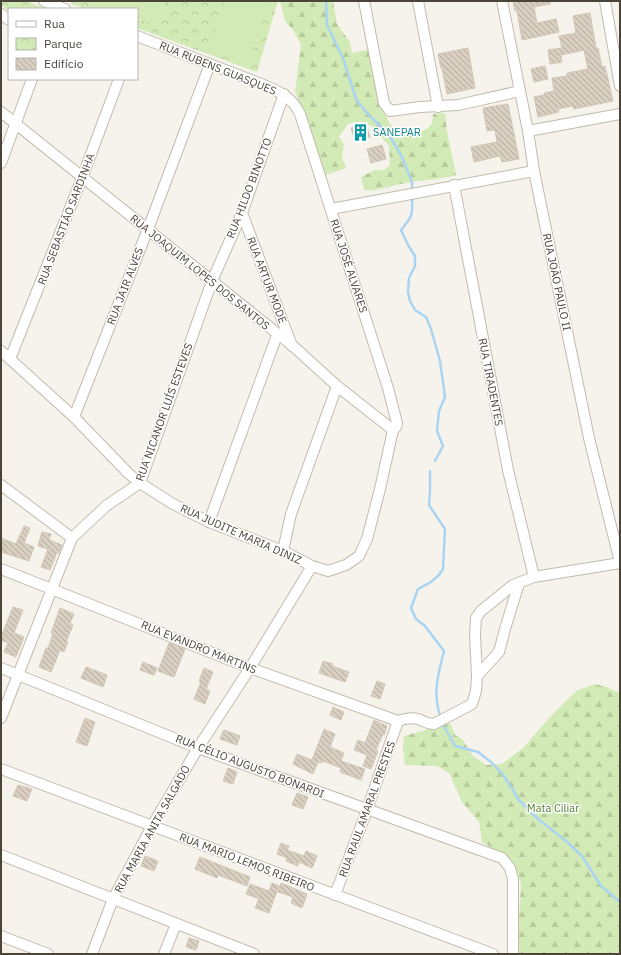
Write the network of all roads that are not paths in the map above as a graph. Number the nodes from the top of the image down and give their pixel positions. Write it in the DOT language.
graph roads {
  1 [pos="44,1"];
  2 [pos="364,1"];
  3 [pos="418,1"];
  4 [pos="502,1"];
  5 [pos="606,1"];
  6 [pos="62,7"];
  7 [pos="138,36"];
  8 [pos="210,64"];
  9 [pos="32,80"];
  10 [pos="119,80"];
  11 [pos="620,86"];
  12 [pos="520,91"];
  13 [pos="284,94"];
  14 [pos="296,105"];
  15 [pos="438,107"];
  16 [pos="1,112"];
  17 [pos="620,114"];
  18 [pos="16,124"];
  19 [pos="528,131"];
  20 [pos="1,163"];
  21 [pos="534,171"];
  22 [pos="82,178"];
  23 [pos="454,185"];
  24 [pos="331,209"];
  25 [pos="242,213"];
  26 [pos="148,229"];
  27 [pos="212,281"];
  28 [pos="277,334"];
  29 [pos="292,346"];
  30 [pos="1,351"];
  31 [pos="10,359"];
  32 [pos="337,386"];
  33 [pos="74,417"];
  34 [pos="395,429"];
  35 [pos="140,483"];
  36 [pos="1,485"];
  37 [pos="209,522"];
  38 [pos="72,538"];
  39 [pos="283,551"];
  40 [pos="620,562"];
  41 [pos="346,565"];
  42 [pos="312,566"];
  43 [pos="1,569"];
  44 [pos="534,577"];
  45 [pos="519,583"];
  46 [pos="52,588"];
  47 [pos="1,668"];
  48 [pos="250,668"];
  49 [pos="18,675"];
  50 [pos="477,676"];
  51 [pos="1,718"];
  52 [pos="398,721"];
  53 [pos="198,748"];
  54 [pos="1,769"];
  55 [pos="367,810"];
  56 [pos="152,826"];
  57 [pos="1,855"];
  58 [pos="335,895"];
  59 [pos="113,899"];
  60 [pos="176,924"];
  61 [pos="1,936"];
  62 [pos="237,951"];
  63 [pos="48,954"];
  64 [pos="92,954"];
  65 [pos="164,954"];
  66 [pos="254,954"];
  67 [pos="493,954"];
  68 [pos="513,954"];
  1 -- 6 [label="street"];
  2 -- 15 [label="street"];
  3 -- 15 [label="street"];
  4 -- 12 [label="street, RUA JOÃO PAULO II"];
  5 -- 11 [label="street"];
  7 -- 8 [label="street, RUA RUBENS GUASQUES"];
  8 -- 13 [label="street, RUA RUBENS GUASQUES"];
  8 -- 26 [label="street, RUA JAIR ALVES"];
  9 -- 18 [label="street"];
  10 -- 22 [label="street, RUA SEBASTIÃO SARDINHA"];
  12 -- 15 [label="street"];
  12 -- 19 [label="street, RUA JOÃO PAULO II"];
  13 -- 14 [label="street, RUA RUBENS GUASQUES"];
  13 -- 25 [label="street, RUA HILDO BINOTTO"];
  14 -- 24 [label="street, RUA JOSÉ ALVARES"];
  16 -- 18 [label="street, RUA JOAQUIM LOPES DOS SANTOS"];
  17 -- 19 [label="street"];
  18 -- 20 [label="street"];
  18 -- 22 [label="street, RUA JOAQUIM LOPES DOS SANTOS"];
  19 -- 21 [label="street, RUA JOÃO PAULO II"];
  21 -- 23 [label="street"];
  21 -- 40 [label="street, RUA JOÃO PAULO II"];
  22 -- 26 [label="street, RUA JOAQUIM LOPES DOS SANTOS"];
  22 -- 31 [label="street, RUA SEBASTIÃO SARDINHA"];
  23 -- 24 [label="street"];
  23 -- 44 [label="street, RUA TIRADENTES"];
  24 -- 34 [label="street, RUA JOSÉ ALVARES"];
  25 -- 27 [label="street, RUA HILDO BINOTTO"];
  25 -- 29 [label="street, RUA ARTUR MODE"];
  26 -- 27 [label="street, RUA JOAQUIM LOPES DOS SANTOS"];
  26 -- 33 [label="street, RUA JAIR ALVES"];
  27 -- 28 [label="street, RUA JOAQUIM LOPES DOS SANTOS"];
  27 -- 35 [label="street, RUA NICANOR LUÍS ESTEVES"];
  28 -- 29 [label="street, RUA JOAQUIM LOPES DOS SANTOS"];
  28 -- 37 [label="street"];
  29 -- 32 [label="street, RUA JOAQUIM LOPES DOS SANTOS"];
  30 -- 31 [label="street, RUA JUDITE MARIA DINIZ"];
  31 -- 33 [label="street, RUA JUDITE MARIA DINIZ"];
  32 -- 34 [label="street, RUA JOAQUIM LOPES DOS SANTOS"];
  32 -- 39 [label="street"];
  33 -- 35 [label="street, RUA JUDITE MARIA DINIZ"];
  34 -- 41 [label="street, RUA JOSÉ ALVARES"];
  35 -- 37 [label="street, RUA JUDITE MARIA DINIZ"];
  35 -- 38 [label="street, RUA NICANOR LUÍS ESTEVES"];
  36 -- 38 [label="street"];
  37 -- 39 [label="street, RUA JUDITE MARIA DINIZ"];
  38 -- 46 [label="street, RUA NICANOR LUÍS ESTEVES"];
  39 -- 42 [label="street, RUA JUDITE MARIA DINIZ"];
  40 -- 44 [label="street"];
  41 -- 42 [label="street, RUA JUDITE MARIA DINIZ"];
  42 -- 48 [label="street, RUA MARIA ANITA SALGADO"];
  43 -- 46 [label="street, RUA EVANDRO MARTINS"];
  44 -- 45 [label="street"];
  45 -- 50 [label="street"];
  45 -- 50 [label="street"];
  46 -- 48 [label="street, RUA EVANDRO MARTINS"];
  46 -- 49 [label="street, RUA NICANOR LUÍS ESTEVES"];
  47 -- 49 [label="street, RUA CÉLIO AUGUSTO BONARDI"];
  48 -- 52 [label="street, RUA EVANDRO MARTINS"];
  48 -- 53 [label="street, RUA MARIA ANITA SALGADO"];
  49 -- 51 [label="street, RUA NICANOR LUÍS ESTEVES"];
  49 -- 53 [label="street, RUA CÉLIO AUGUSTO BONARDI"];
  50 -- 52 [label="street"];
  52 -- 55 [label="street, RUA RAUL AMARAL PRESTES"];
  53 -- 55 [label="street, RUA CÉLIO AUGUSTO BONARDI"];
  53 -- 56 [label="street, RUA MARIA ANITA SALGADO"];
  54 -- 56 [label="street, RUA MARIO LEMOS RIBEIRO"];
  55 -- 58 [label="street, RUA RAUL AMARAL PRESTES"];
  55 -- 68 [label="street, RUA CÉLIO AUGUSTO BONARDI"];
  56 -- 58 [label="street, RUA MARIO LEMOS RIBEIRO"];
  56 -- 59 [label="street, RUA MARIA ANITA SALGADO"];
  57 -- 59 [label="street"];
  58 -- 67 [label="street, RUA MARIO LEMOS RIBEIRO"];
  59 -- 60 [label="street"];
  59 -- 64 [label="street, RUA MARIA ANITA SALGADO"];
  60 -- 62 [label="street"];
  60 -- 65 [label="street"];
  61 -- 63 [label="street"];
  62 -- 66 [label="street"];
}
